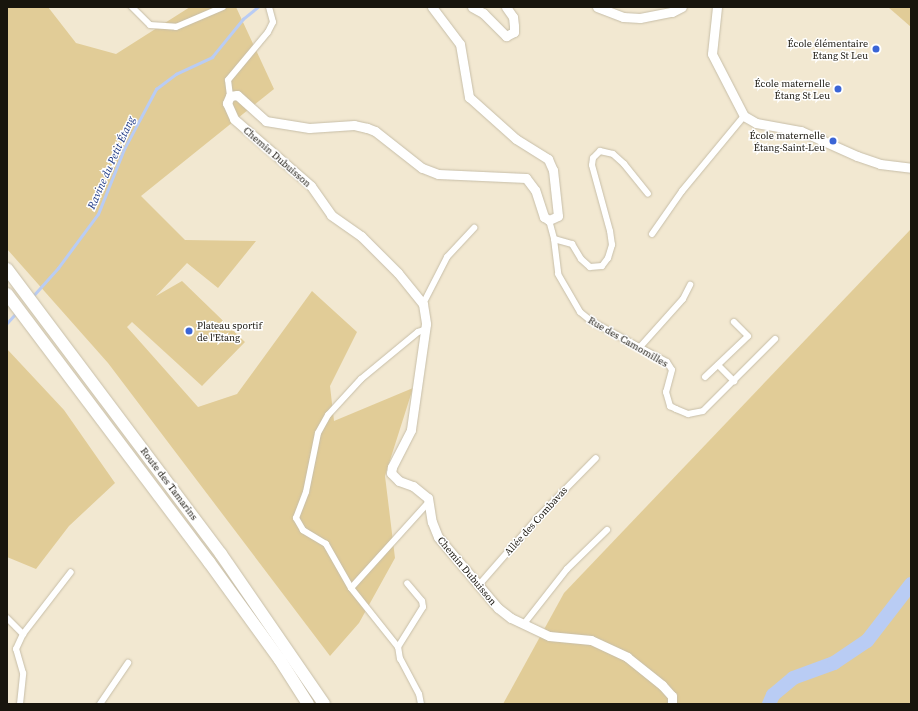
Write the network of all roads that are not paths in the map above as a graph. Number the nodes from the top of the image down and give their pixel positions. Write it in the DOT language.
graph roads {
  1 [pos="132,7"];
  2 [pos="223,7"];
  3 [pos="269,7"];
  4 [pos="432,7"];
  5 [pos="472,7"];
  6 [pos="506,7"];
  7 [pos="597,7"];
  8 [pos="682,7"];
  9 [pos="717,7"];
  10 [pos="230,96"];
  11 [pos="744,116"];
  12 [pos="911,168"];
  13 [pos="648,194"];
  14 [pos="549,220"];
  15 [pos="474,228"];
  16 [pos="652,234"];
  17 [pos="554,239"];
  18 [pos="7,269"];
  19 [pos="690,285"];
  20 [pos="7,294"];
  21 [pos="423,304"];
  22 [pos="734,322"];
  23 [pos="426,329"];
  24 [pos="775,339"];
  25 [pos="640,348"];
  26 [pos="718,364"];
  27 [pos="705,377"];
  28 [pos="734,381"];
  29 [pos="596,458"];
  30 [pos="427,504"];
  31 [pos="607,530"];
  32 [pos="71,572"];
  33 [pos="407,583"];
  34 [pos="478,586"];
  35 [pos="351,588"];
  36 [pos="7,618"];
  37 [pos="523,625"];
  38 [pos="23,634"];
  39 [pos="398,647"];
  40 [pos="128,663"];
  41 [pos="20,704"];
  42 [pos="100,704"];
  43 [pos="308,704"];
  44 [pos="324,704"];
  45 [pos="421,704"];
  46 [pos="672,704"];
  1 -- 2 [label="street"];
  3 -- 10 [label="street"];
  4 -- 14 [label="main road"];
  5 -- 6 [label="main road"];
  7 -- 8 [label="main road"];
  9 -- 11 [label="main road"];
  10 -- 14 [label="main road, Chemin Dubuisson"];
  10 -- 21 [label="main road, Chemin Dubuisson"];
  11 -- 12 [label="main road"];
  11 -- 16 [label="street"];
  13 -- 17 [label="street"];
  14 -- 17 [label="street, Rue des Camomilles"];
  15 -- 21 [label="street"];
  17 -- 25 [label="street, Rue des Camomilles"];
  18 -- 44 [label="highway, Route des Tamarins"];
  19 -- 25 [label="street"];
  20 -- 43 [label="highway, Route des Tamarins"];
  21 -- 23 [label="main road, Chemin Dubuisson"];
  22 -- 26 [label="street"];
  23 -- 30 [label="main road, Chemin Dubuisson"];
  23 -- 35 [label="street"];
  24 -- 28 [label="street, Rue des Camomilles"];
  25 -- 28 [label="street, Rue des Camomilles"];
  26 -- 27 [label="street"];
  26 -- 28 [label="street"];
  29 -- 34 [label="street, Allée des Combavas"];
  30 -- 34 [label="main road, Chemin Dubuisson"];
  30 -- 35 [label="street"];
  31 -- 37 [label="street"];
  32 -- 38 [label="street"];
  33 -- 39 [label="street"];
  34 -- 37 [label="main road, Chemin Dubuisson"];
  35 -- 39 [label="street"];
  36 -- 38 [label="street"];
  37 -- 46 [label="main road, Chemin Dubuisson"];
  38 -- 41 [label="street"];
  39 -- 45 [label="street"];
  40 -- 42 [label="street"];
}
